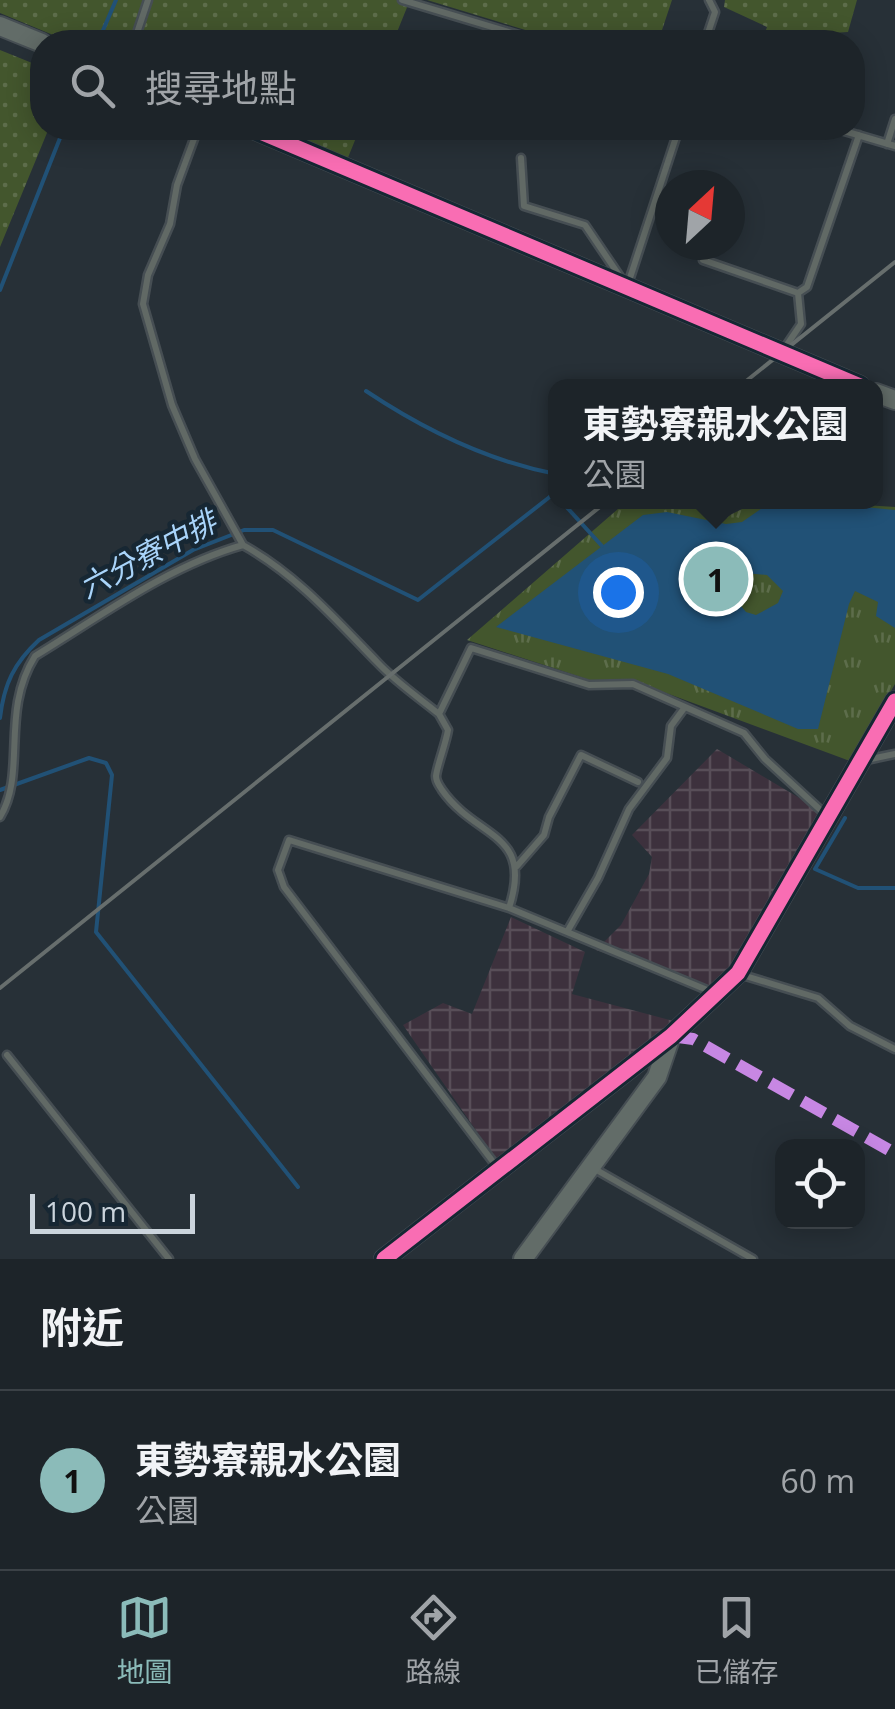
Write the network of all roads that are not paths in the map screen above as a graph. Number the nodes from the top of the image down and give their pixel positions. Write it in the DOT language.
graph roads {
  1 [pos="148,0"];
  2 [pos="402,0"];
  3 [pos="709,0"];
  4 [pos="0,26"];
  5 [pos="138,30"];
  6 [pos="502,30"];
  7 [pos="709,30"];
  8 [pos="30,38"];
  9 [pos="895,119"];
  10 [pos="865,137"];
  11 [pos="194,140"];
  12 [pos="279,140"];
  13 [pos="675,140"];
  14 [pos="857,140"];
  15 [pos="891,145"];
  16 [pos="522,158"];
  17 [pos="703,260"];
  18 [pos="627,287"];
  19 [pos="798,292"];
  20 [pos="780,354"];
  21 [pos="842,379"];
  22 [pos="242,542"];
  23 [pos="895,701"];
  24 [pos="685,707"];
  25 [pos="438,714"];
  26 [pos="895,754"];
  27 [pos="860,761"];
  28 [pos="638,782"];
  29 [pos="0,817"];
  30 [pos="828,817"];
  31 [pos="517,866"];
  32 [pos="509,908"];
  33 [pos="567,932"];
  34 [pos="738,973"];
  35 [pos="718,994"];
  36 [pos="671,1036"];
  37 [pos="895,1049"];
  38 [pos="6,1055"];
  39 [pos="593,1168"];
  40 [pos="499,1169"];
  41 [pos="169,1259"];
  42 [pos="384,1259"];
  43 [pos="524,1259"];
  44 [pos="752,1259"];
  1 -- 5 [label="lane"];
  2 -- 6 [label="lane"];
  3 -- 7 [label="lane"];
  4 -- 8 [label="street"];
  9 -- 15 [label="lane"];
  10 -- 15 [label="lane"];
  11 -- 22 [label="lane"];
  12 -- 18 [label="street"];
  13 -- 18 [label="lane"];
  14 -- 19 [label="lane"];
  16 -- 18 [label="lane"];
  17 -- 19 [label="lane"];
  18 -- 20 [label="street"];
  19 -- 20 [label="lane"];
  20 -- 21 [label="street"];
  22 -- 25 [label="lane"];
  22 -- 29 [label="lane"];
  23 -- 27 [label="street"];
  24 -- 25 [label="lane"];
  24 -- 30 [label="lane"];
  24 -- 33 [label="lane"];
  25 -- 31 [label="lane"];
  26 -- 27 [label="lane"];
  27 -- 30 [label="street"];
  28 -- 31 [label="lane"];
  30 -- 34 [label="street"];
  31 -- 32 [label="lane"];
  32 -- 33 [label="lane"];
  32 -- 40 [label="lane"];
  33 -- 35 [label="lane"];
  34 -- 35 [label="street"];
  34 -- 37 [label="lane"];
  35 -- 36 [label="street"];
  36 -- 39 [label="street"];
  36 -- 40 [label="street"];
  38 -- 41 [label="lane"];
  39 -- 43 [label="street"];
  39 -- 44 [label="lane"];
  40 -- 42 [label="street"];
}
